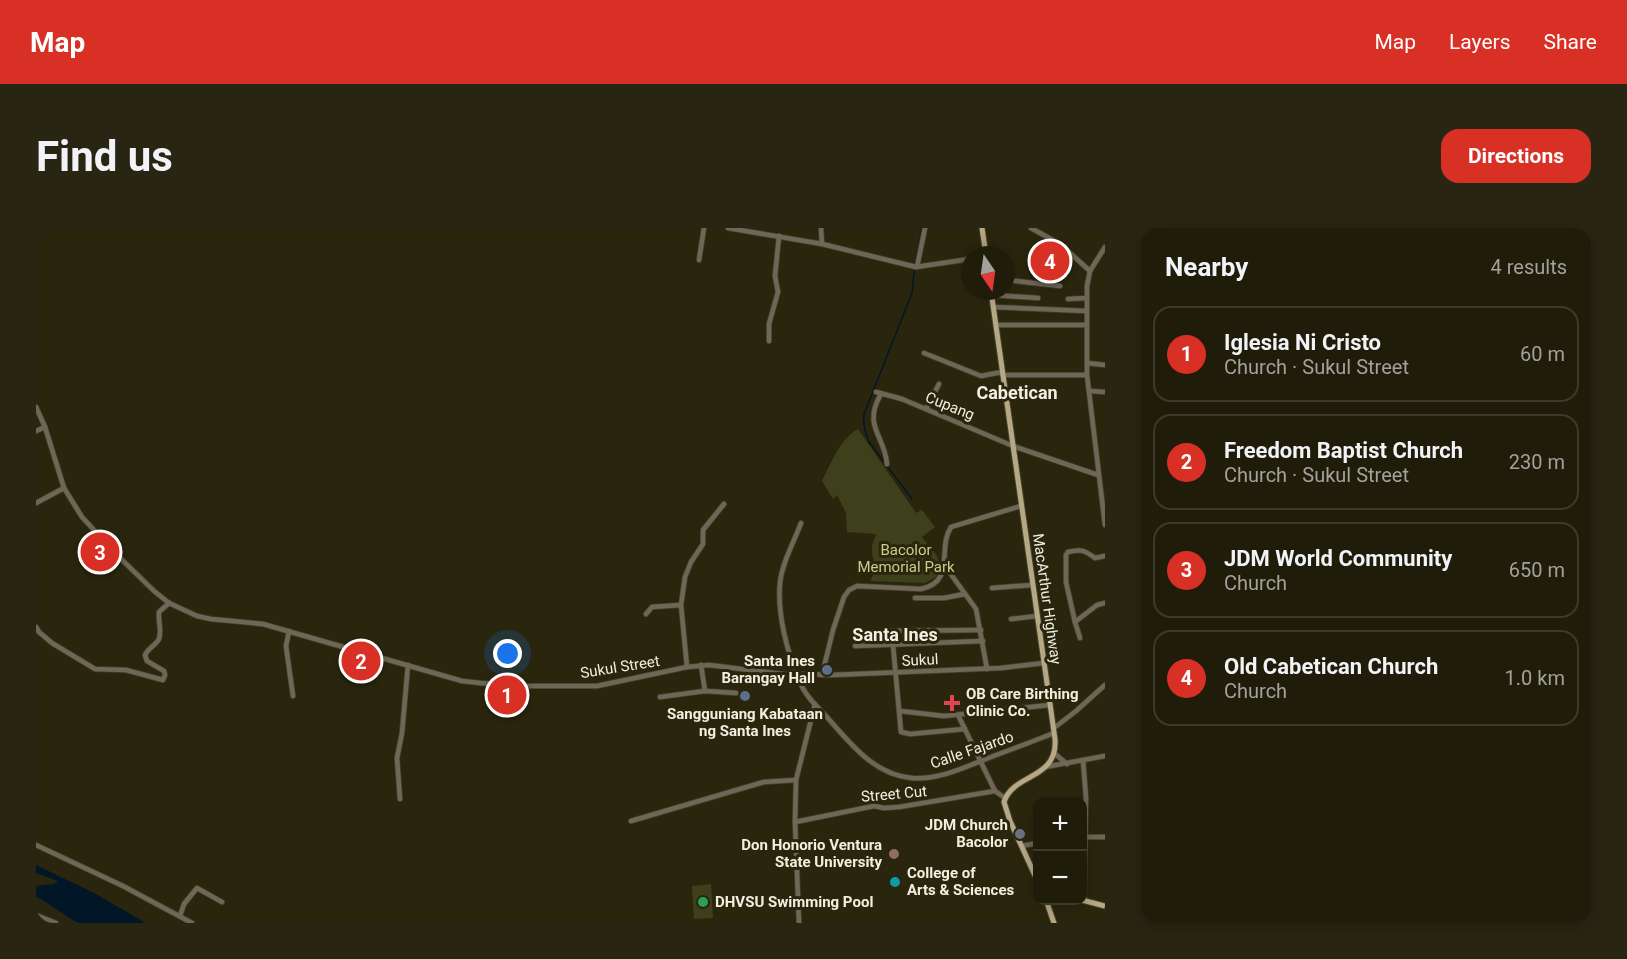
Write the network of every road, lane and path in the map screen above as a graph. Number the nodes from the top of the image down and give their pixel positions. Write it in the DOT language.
graph roads {
  1 [pos="704,228"];
  2 [pos="728,228"];
  3 [pos="821,228"];
  4 [pos="924,228"];
  5 [pos="982,228"];
  6 [pos="1031,228"];
  7 [pos="780,236"];
  8 [pos="822,244"];
  9 [pos="985,246"];
  10 [pos="1105,248"];
  11 [pos="699,260"];
  12 [pos="961,260"];
  13 [pos="915,267"];
  14 [pos="1090,271"];
  15 [pos="1015,281"];
  16 [pos="1060,286"];
  17 [pos="1015,296"];
  18 [pos="1038,298"];
  19 [pos="1087,298"];
  20 [pos="1068,299"];
  21 [pos="992,300"];
  22 [pos="993,307"];
  23 [pos="1087,311"];
  24 [pos="996,325"];
  25 [pos="1087,325"];
  26 [pos="769,341"];
  27 [pos="924,353"];
  28 [pos="1088,363"];
  29 [pos="1105,365"];
  30 [pos="1002,374"];
  31 [pos="1087,375"];
  32 [pos="939,384"];
  33 [pos="1089,391"];
  34 [pos="1105,392"];
  35 [pos="36,407"];
  36 [pos="926,409"];
  37 [pos="45,427"];
  38 [pos="36,430"];
  39 [pos="1013,446"];
  40 [pos="887,465"];
  41 [pos="1098,475"];
  42 [pos="64,488"];
  43 [pos="36,503"];
  44 [pos="724,504"];
  45 [pos="1021,506"];
  46 [pos="801,523"];
  47 [pos="1105,525"];
  48 [pos="1105,556"];
  49 [pos="945,566"];
  50 [pos="1033,585"];
  51 [pos="992,588"];
  52 [pos="965,594"];
  53 [pos="915,598"];
  54 [pos="170,603"];
  55 [pos="1105,603"];
  56 [pos="681,605"];
  57 [pos="646,614"];
  58 [pos="1037,616"];
  59 [pos="1011,619"];
  60 [pos="1075,622"];
  61 [pos="36,627"];
  62 [pos="981,630"];
  63 [pos="289,631"];
  64 [pos="884,631"];
  65 [pos="1080,638"];
  66 [pos="983,641"];
  67 [pos="892,645"];
  68 [pos="855,646"];
  69 [pos="380,657"];
  70 [pos="1044,663"];
  71 [pos="408,665"];
  72 [pos="701,665"];
  73 [pos="687,667"];
  74 [pos="987,669"];
  75 [pos="377,672"];
  76 [pos="895,673"];
  77 [pos="797,675"];
  78 [pos="822,675"];
  79 [pos="1105,685"];
  80 [pos="705,691"];
  81 [pos="736,693"];
  82 [pos="293,696"];
  83 [pos="660,697"];
  84 [pos="815,704"];
  85 [pos="1050,705"];
  86 [pos="900,711"];
  87 [pos="958,715"];
  88 [pos="965,729"];
  89 [pos="1054,730"];
  90 [pos="1054,753"];
  91 [pos="1105,756"];
  92 [pos="1083,760"];
  93 [pos="980,761"];
  94 [pos="1067,764"];
  95 [pos="1045,767"];
  96 [pos="796,780"];
  97 [pos="995,791"];
  98 [pos="1086,797"];
  99 [pos="1005,798"];
  100 [pos="400,799"];
  101 [pos="631,821"];
  102 [pos="795,822"];
  103 [pos="1087,837"];
  104 [pos="1105,837"];
  105 [pos="1033,844"];
  106 [pos="36,845"];
  107 [pos="1021,846"];
  108 [pos="1033,872"];
  109 [pos="1087,901"];
  110 [pos="222,903"];
  111 [pos="1048,905"];
  112 [pos="1050,905"];
  113 [pos="1105,906"];
  114 [pos="1049,908"];
  115 [pos="36,915"];
  116 [pos="180,916"];
  117 [pos="56,923"];
  118 [pos="192,923"];
  119 [pos="799,923"];
  120 [pos="1054,923"];
  1 -- 11 [label="street"];
  2 -- 7 [label="street"];
  3 -- 8 [label="street"];
  4 -- 13 [label="street"];
  5 -- 9 [label="main road"];
  6 -- 14 [label="street"];
  7 -- 8 [label="street"];
  7 -- 26 [label="street"];
  8 -- 13 [label="street"];
  10 -- 14 [label="street"];
  12 -- 13 [label="street"];
  14 -- 19 [label="street"];
  15 -- 16 [label="street"];
  17 -- 18 [label="street"];
  19 -- 20 [label="street"];
  19 -- 23 [label="street"];
  21 -- 22 [label="main road, MacArthur Highway"];
  22 -- 23 [label="street"];
  22 -- 24 [label="main road, MacArthur Highway"];
  23 -- 25 [label="street"];
  24 -- 25 [label="street"];
  24 -- 30 [label="main road, MacArthur Highway"];
  25 -- 28 [label="street"];
  27 -- 30 [label="street"];
  28 -- 29 [label="street"];
  28 -- 31 [label="street"];
  30 -- 31 [label="street"];
  30 -- 39 [label="main road, MacArthur Highway"];
  31 -- 33 [label="street"];
  32 -- 36 [label="street"];
  33 -- 34 [label="street"];
  33 -- 41 [label="street"];
  35 -- 37 [label="street, Sukul Street"];
  36 -- 39 [label="street, Cupang"];
  36 -- 40 [label="street, Cupang"];
  37 -- 38 [label="street"];
  37 -- 42 [label="street, Sukul Street"];
  39 -- 41 [label="street, Cupang"];
  39 -- 45 [label="main road, MacArthur Highway"];
  41 -- 47 [label="street"];
  42 -- 43 [label="street"];
  42 -- 54 [label="street, Sukul Street"];
  44 -- 56 [label="street"];
  45 -- 49 [label="street"];
  45 -- 50 [label="main road, MacArthur Highway"];
  46 -- 77 [label="street, Calle Fajardo"];
  48 -- 60 [label="street"];
  49 -- 52 [label="street"];
  49 -- 78 [label="street"];
  50 -- 51 [label="street"];
  50 -- 58 [label="main road, MacArthur Highway"];
  52 -- 53 [label="street"];
  52 -- 62 [label="street"];
  54 -- 61 [label="street"];
  54 -- 63 [label="street, Sukul Street"];
  55 -- 60 [label="street"];
  56 -- 57 [label="street"];
  56 -- 73 [label="street"];
  58 -- 59 [label="street"];
  58 -- 70 [label="main road, MacArthur Highway"];
  60 -- 65 [label="street"];
  62 -- 64 [label="street"];
  62 -- 66 [label="street"];
  63 -- 69 [label="street, Sukul Street"];
  63 -- 82 [label="street"];
  66 -- 67 [label="street"];
  66 -- 74 [label="street"];
  67 -- 68 [label="street"];
  67 -- 76 [label="street"];
  69 -- 71 [label="street, Sukul Street"];
  69 -- 75 [label="street"];
  70 -- 74 [label="street, Sukul"];
  70 -- 85 [label="main road, MacArthur Highway"];
  71 -- 73 [label="street, Sukul Street"];
  71 -- 100 [label="street"];
  72 -- 73 [label="street, Sukul Street"];
  72 -- 77 [label="street, Sukul Street"];
  72 -- 80 [label="street"];
  74 -- 76 [label="street, Sukul"];
  76 -- 78 [label="street, Sukul"];
  76 -- 86 [label="street"];
  77 -- 78 [label="street, Sukul"];
  77 -- 84 [label="street, Calle Fajardo"];
  79 -- 89 [label="street, Calle Fajardo"];
  80 -- 81 [label="street"];
  80 -- 83 [label="street"];
  84 -- 93 [label="street, Calle Fajardo"];
  84 -- 96 [label="street"];
  85 -- 87 [label="street"];
  85 -- 89 [label="main road, MacArthur Highway"];
  86 -- 87 [label="street"];
  86 -- 88 [label="street"];
  87 -- 88 [label="street"];
  88 -- 93 [label="street"];
  89 -- 90 [label="main road, MacArthur Highway"];
  89 -- 93 [label="street, Calle Fajardo"];
  90 -- 94 [label="street"];
  90 -- 95 [label="main road"];
  91 -- 92 [label="street"];
  92 -- 94 [label="street"];
  92 -- 98 [label="street"];
  93 -- 97 [label="street"];
  94 -- 95 [label="street"];
  95 -- 99 [label="main road"];
  96 -- 101 [label="street"];
  96 -- 102 [label="street"];
  97 -- 99 [label="street"];
  97 -- 102 [label="street, Street Cut"];
  99 -- 107 [label="main road"];
  102 -- 119 [label="street"];
  103 -- 104 [label="street"];
  105 -- 107 [label="street"];
  106 -- 116 [label="street"];
  107 -- 108 [label="main road"];
  109 -- 113 [label="main road"];
  110 -- 116 [label="street"];
  111 -- 114 [label="main road"];
  112 -- 114 [label="main road"];
  114 -- 120 [label="main road"];
  115 -- 117 [label="street"];
  116 -- 118 [label="street"];
}
